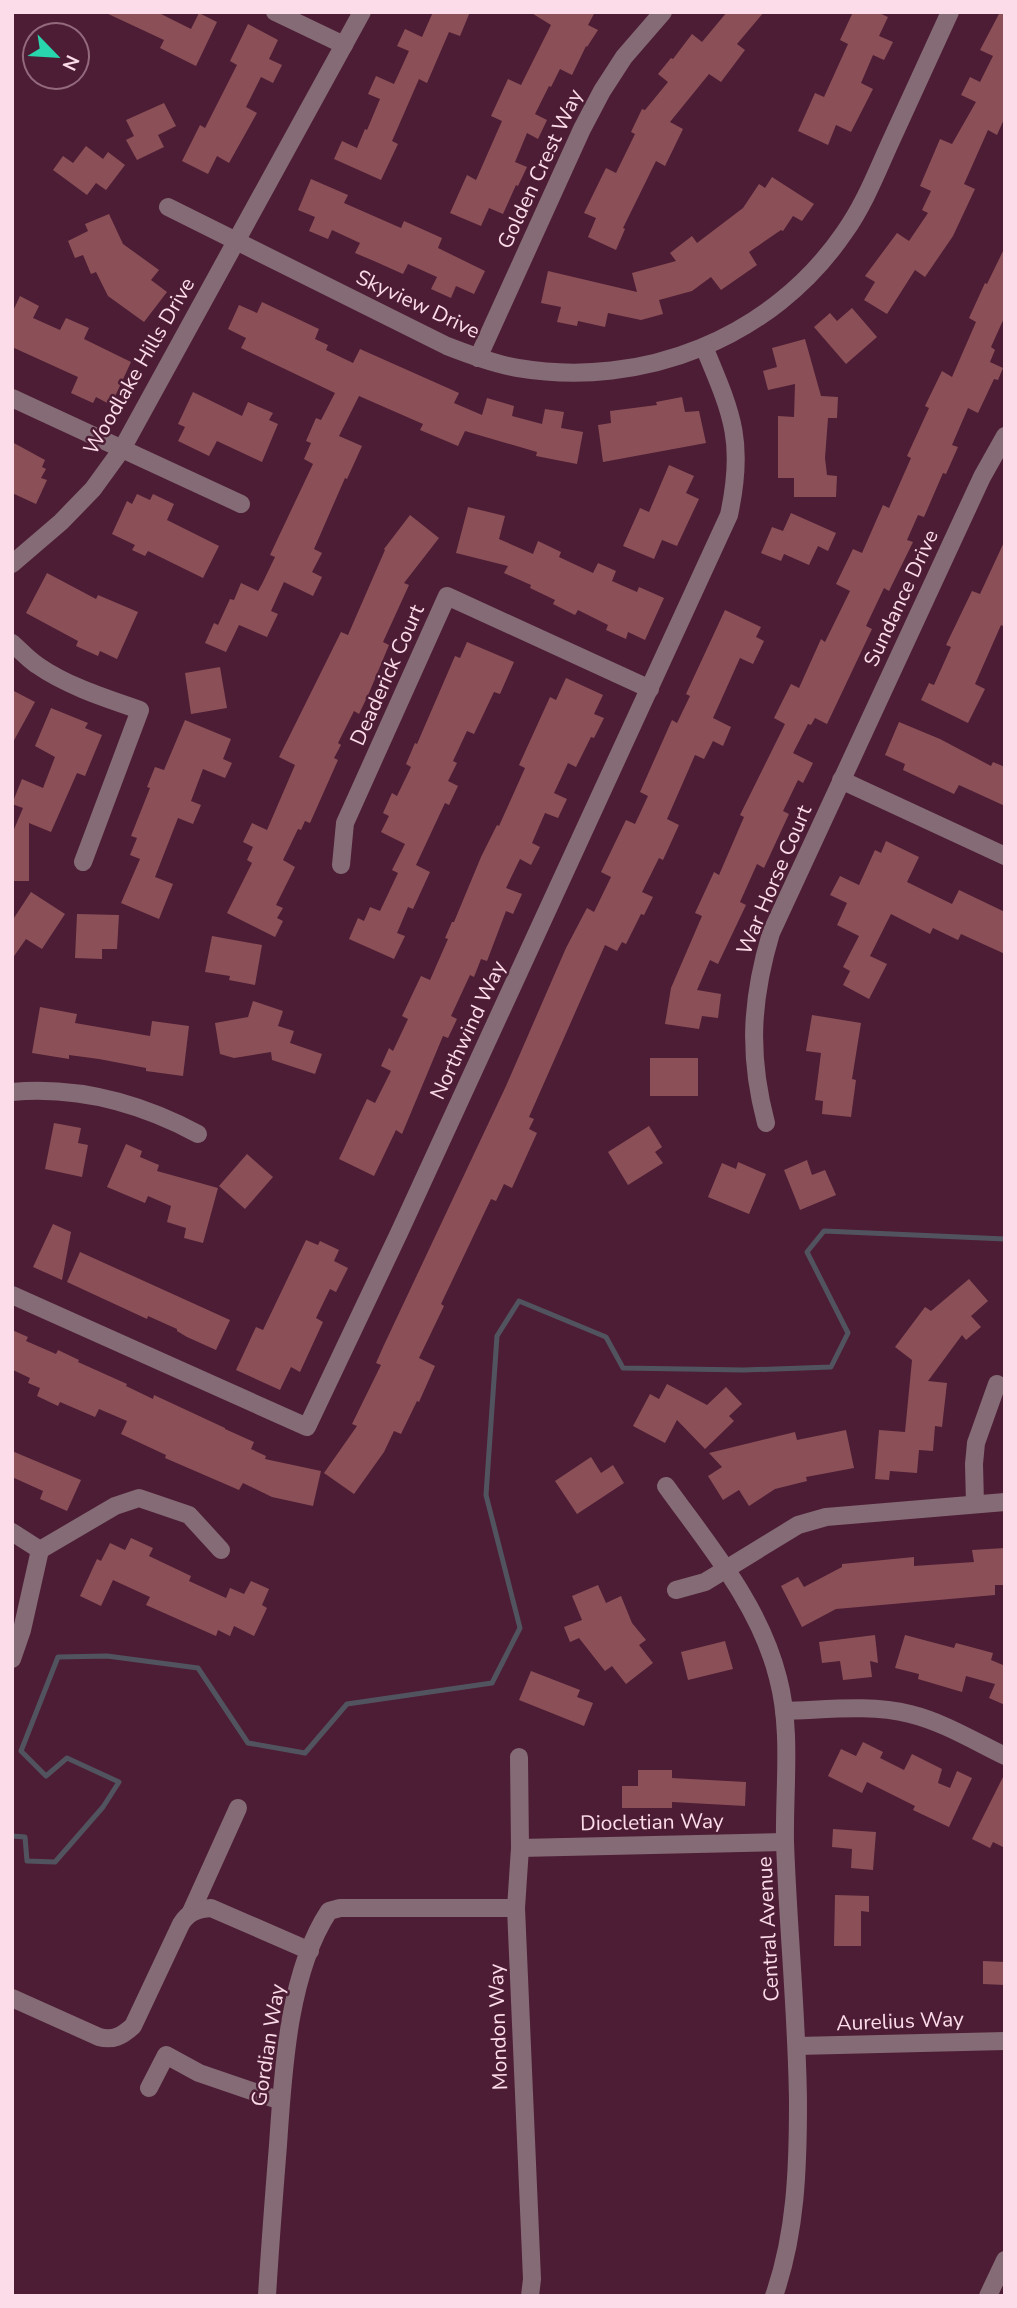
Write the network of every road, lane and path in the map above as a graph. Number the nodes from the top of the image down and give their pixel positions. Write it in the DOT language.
graph roads {
  1 [pos="275,12"];
  2 [pos="362,12"];
  3 [pos="663,12"];
  4 [pos="950,12"];
  5 [pos="344,45"];
  6 [pos="168,207"];
  7 [pos="236,242"];
  8 [pos="704,347"];
  9 [pos="478,358"];
  10 [pos="12,398"];
  11 [pos="1005,436"];
  12 [pos="122,449"];
  13 [pos="241,504"];
  14 [pos="12,564"];
  15 [pos="12,643"];
  16 [pos="650,689"];
  17 [pos="841,780"];
  18 [pos="1005,856"];
  19 [pos="83,862"];
  20 [pos="341,865"];
  21 [pos="12,1092"];
  22 [pos="766,1123"];
  23 [pos="198,1134"];
  24 [pos="12,1295"];
  25 [pos="997,1384"];
  26 [pos="666,1486"];
  27 [pos="1005,1502"];
  28 [pos="975,1504"];
  29 [pos="12,1532"];
  30 [pos="40,1550"];
  31 [pos="221,1550"];
  32 [pos="727,1570"];
  33 [pos="676,1590"];
  34 [pos="12,1659"];
  35 [pos="785,1711"];
  36 [pos="1005,1756"];
  37 [pos="519,1757"];
  38 [pos="238,1808"];
  39 [pos="785,1842"];
  40 [pos="520,1848"];
  41 [pos="516,1908"];
  42 [pos="191,1912"];
  43 [pos="310,1951"];
  44 [pos="12,1998"];
  45 [pos="1005,2041"];
  46 [pos="797,2046"];
  47 [pos="149,2088"];
  48 [pos="281,2101"];
  49 [pos="1005,2260"];
  50 [pos="267,2296"];
  51 [pos="530,2296"];
  52 [pos="774,2296"];
  53 [pos="988,2296"];
  1 -- 5 [label="street"];
  2 -- 5 [label="street, Woodlake Hills Drive"];
  3 -- 9 [label="street, Golden Crest Way"];
  4 -- 8 [label="street, Skyview Drive"];
  5 -- 7 [label="street, Woodlake Hills Drive"];
  6 -- 7 [label="street"];
  7 -- 9 [label="street, Skyview Drive"];
  7 -- 12 [label="street, Woodlake Hills Drive"];
  8 -- 9 [label="street, Skyview Drive"];
  8 -- 16 [label="street, Northwind Way"];
  10 -- 12 [label="street"];
  11 -- 17 [label="street, Sundance Drive"];
  12 -- 13 [label="street"];
  12 -- 14 [label="street, Woodlake Hills Drive"];
  15 -- 19 [label="street"];
  16 -- 20 [label="street, Deaderick Court"];
  16 -- 24 [label="street, Northwind Way"];
  17 -- 18 [label="street"];
  17 -- 22 [label="street, War Horse Court"];
  21 -- 23 [label="street"];
  25 -- 28 [label="street"];
  26 -- 32 [label="street, Central Avenue"];
  27 -- 28 [label="street"];
  28 -- 32 [label="street"];
  29 -- 30 [label="street"];
  30 -- 31 [label="street"];
  30 -- 34 [label="street"];
  32 -- 33 [label="street"];
  32 -- 35 [label="street, Central Avenue"];
  35 -- 36 [label="street"];
  35 -- 39 [label="street, Central Avenue"];
  37 -- 40 [label="street, Mondon Way"];
  38 -- 42 [label="street"];
  39 -- 40 [label="street, Diocletian Way"];
  39 -- 46 [label="street, Central Avenue"];
  40 -- 41 [label="street, Mondon Way"];
  41 -- 43 [label="street, Gordian Way"];
  41 -- 51 [label="street, Mondon Way"];
  42 -- 43 [label="street"];
  42 -- 44 [label="street"];
  43 -- 48 [label="street, Gordian Way"];
  45 -- 46 [label="street, Aurelius Way"];
  46 -- 52 [label="street, Central Avenue"];
  47 -- 48 [label="street"];
  48 -- 50 [label="street, Gordian Way"];
  49 -- 53 [label="street"];
}
